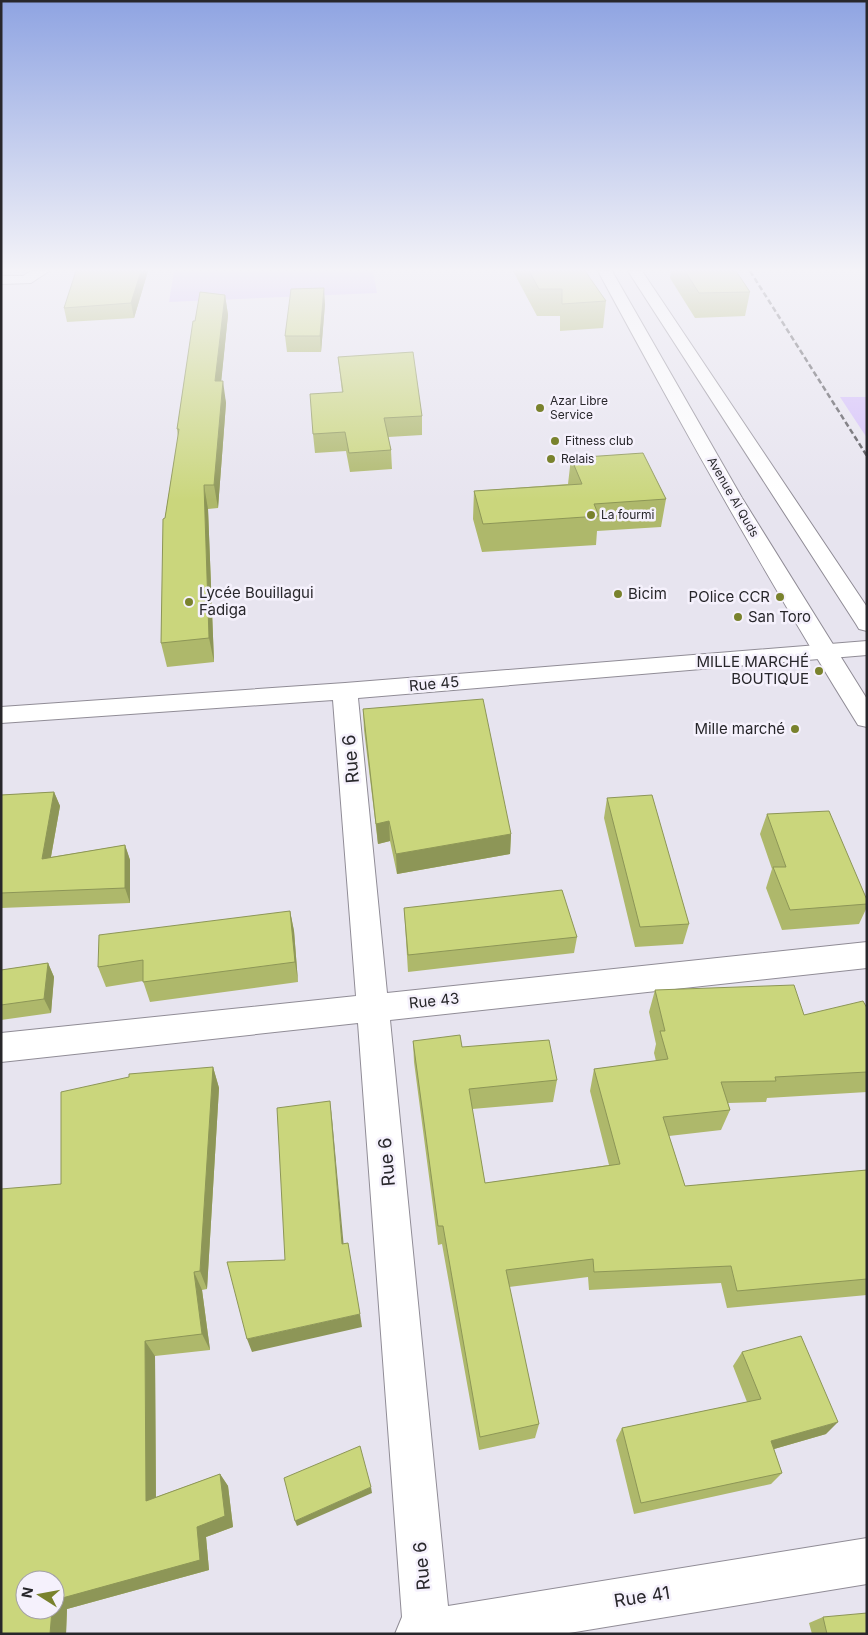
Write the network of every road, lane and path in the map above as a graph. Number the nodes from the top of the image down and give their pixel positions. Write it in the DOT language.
graph roads {
  1 [pos="647,347"];
  2 [pos="685,347"];
  3 [pos="867,624"];
  4 [pos="867,648"];
  5 [pos="824,652"];
  6 [pos="345,691"];
  7 [pos="1,715"];
  8 [pos="867,719"];
  9 [pos="867,955"];
  10 [pos="373,1008"];
  11 [pos="1,1048"];
  12 [pos="867,1561"];
  13 [pos="424,1633"];
  1 -- 5 [label="street, Avenue Al Quds"];
  2 -- 3 [label="street"];
  4 -- 5 [label="street, Rue 45"];
  5 -- 6 [label="street, Rue 45"];
  5 -- 8 [label="street, Avenue Al Quds"];
  6 -- 7 [label="street, Rue 45"];
  6 -- 10 [label="street, Rue 6"];
  9 -- 10 [label="street, Rue 43"];
  10 -- 11 [label="street, Rue 43"];
  10 -- 13 [label="street, Rue 6"];
  12 -- 13 [label="street, Rue 41"];
}
